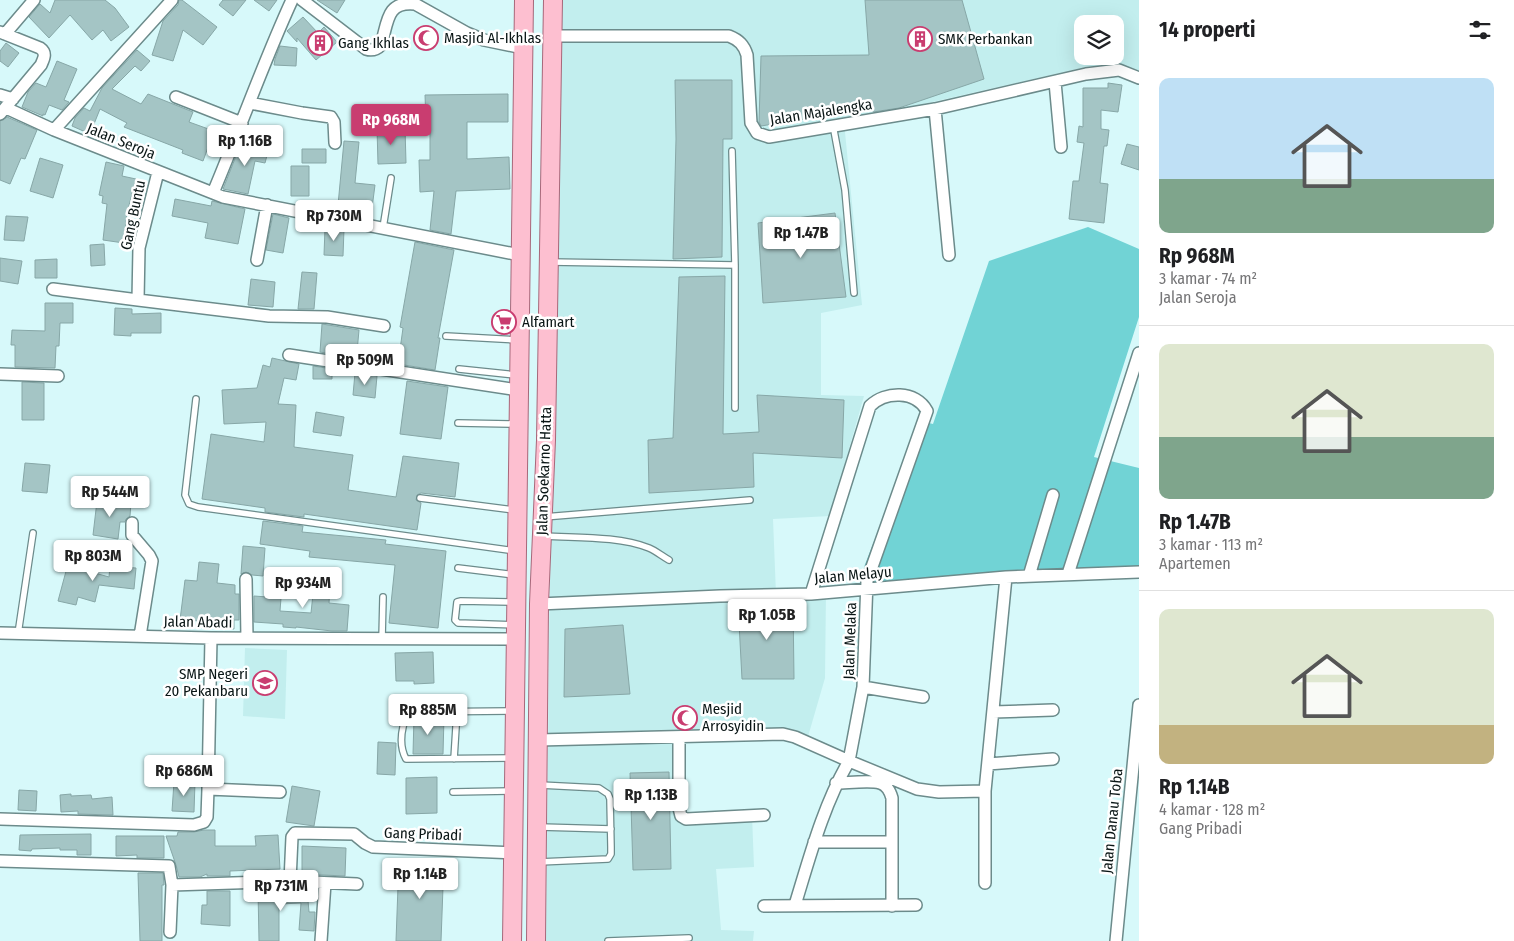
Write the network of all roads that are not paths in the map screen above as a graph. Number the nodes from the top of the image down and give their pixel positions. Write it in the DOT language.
graph roads {
  1 [pos="34,0"];
  2 [pos="172,0"];
  3 [pos="292,0"];
  4 [pos="302,0"];
  5 [pos="524,0"];
  6 [pos="553,0"];
  7 [pos="2,33"];
  8 [pos="552,36"];
  9 [pos="522,48"];
  10 [pos="1139,77"];
  11 [pos="1054,82"];
  12 [pos="0,95"];
  13 [pos="176,97"];
  14 [pos="250,103"];
  15 [pos="6,107"];
  16 [pos="935,109"];
  17 [pos="242,123"];
  18 [pos="833,125"];
  19 [pos="54,130"];
  20 [pos="335,143"];
  21 [pos="1061,147"];
  22 [pos="732,151"];
  23 [pos="158,172"];
  24 [pos="391,178"];
  25 [pos="212,193"];
  26 [pos="266,205"];
  27 [pos="383,228"];
  28 [pos="520,255"];
  29 [pos="949,255"];
  30 [pos="257,260"];
  31 [pos="548,262"];
  32 [pos="735,265"];
  33 [pos="53,289"];
  34 [pos="854,293"];
  35 [pos="138,300"];
  36 [pos="384,326"];
  37 [pos="446,336"];
  38 [pos="519,340"];
  39 [pos="1139,353"];
  40 [pos="289,355"];
  41 [pos="459,369"];
  42 [pos="0,374"];
  43 [pos="58,376"];
  44 [pos="518,383"];
  45 [pos="196,399"];
  46 [pos="735,408"];
  47 [pos="458,423"];
  48 [pos="518,424"];
  49 [pos="1053,495"];
  50 [pos="420,498"];
  51 [pos="750,500"];
  52 [pos="518,510"];
  53 [pos="542,517"];
  54 [pos="132,523"];
  55 [pos="34,533"];
  56 [pos="542,536"];
  57 [pos="518,551"];
  58 [pos="669,560"];
  59 [pos="458,568"];
  60 [pos="1139,572"];
  61 [pos="1068,574"];
  62 [pos="517,575"];
  63 [pos="1028,576"];
  64 [pos="1006,577"];
  65 [pos="246,579"];
  66 [pos="866,590"];
  67 [pos="811,594"];
  68 [pos="383,597"];
  69 [pos="516,602"];
  70 [pos="539,604"];
  71 [pos="516,632"];
  72 [pos="0,633"];
  73 [pos="18,634"];
  74 [pos="140,636"];
  75 [pos="211,638"];
  76 [pos="247,638"];
  77 [pos="382,639"];
  78 [pos="864,687"];
  79 [pos="924,697"];
  80 [pos="1139,705"];
  81 [pos="514,710"];
  82 [pos="1053,710"];
  83 [pos="457,711"];
  84 [pos="993,712"];
  85 [pos="679,737"];
  86 [pos="538,740"];
  87 [pos="514,758"];
  88 [pos="454,759"];
  89 [pos="1053,759"];
  90 [pos="849,761"];
  91 [pos="988,764"];
  92 [pos="836,783"];
  93 [pos="538,785"];
  94 [pos="208,789"];
  95 [pos="514,791"];
  96 [pos="280,792"];
  97 [pos="453,792"];
  98 [pos="985,792"];
  99 [pos="1134,806"];
  100 [pos="764,815"];
  101 [pos="0,819"];
  102 [pos="538,827"];
  103 [pos="611,829"];
  104 [pos="814,842"];
  105 [pos="891,842"];
  106 [pos="514,853"];
  107 [pos="0,861"];
  108 [pos="537,862"];
  109 [pos="290,881"];
  110 [pos="325,883"];
  111 [pos="984,883"];
  112 [pos="358,884"];
  113 [pos="172,885"];
  114 [pos="795,905"];
  115 [pos="764,906"];
  116 [pos="892,906"];
  117 [pos="916,906"];
  118 [pos="536,911"];
  119 [pos="512,912"];
  120 [pos="170,932"];
  121 [pos="689,938"];
  122 [pos="321,941"];
  123 [pos="512,941"];
  124 [pos="536,941"];
  125 [pos="608,941"];
  126 [pos="1116,941"];
  1 -- 7 [label="street"];
  2 -- 19 [label="street"];
  3 -- 14 [label="street"];
  4 -- 9 [label="street"];
  5 -- 9 [label="main road, Jalan Soekarno Hatta"];
  6 -- 8 [label="main road, Jalan Soekarno Hatta"];
  7 -- 15 [label="street"];
  8 -- 18 [label="street, Jalan Majalengka"];
  8 -- 31 [label="main road, Jalan Soekarno Hatta"];
  9 -- 28 [label="main road, Jalan Soekarno Hatta"];
  10 -- 11 [label="street, Jalan Majalengka"];
  11 -- 16 [label="street, Jalan Majalengka"];
  11 -- 21 [label="street"];
  12 -- 15 [label="street, Jalan Seroja"];
  13 -- 17 [label="street"];
  14 -- 17 [label="street"];
  14 -- 20 [label="street"];
  15 -- 19 [label="street, Jalan Seroja"];
  16 -- 18 [label="street, Jalan Majalengka"];
  16 -- 29 [label="street"];
  17 -- 25 [label="street"];
  18 -- 34 [label="lane"];
  19 -- 23 [label="street, Jalan Seroja"];
  22 -- 32 [label="lane"];
  23 -- 25 [label="street, Jalan Seroja"];
  23 -- 35 [label="street, Gang Buntu"];
  24 -- 27 [label="lane"];
  25 -- 26 [label="street, Jalan Seroja"];
  26 -- 27 [label="street, Jalan Seroja"];
  26 -- 30 [label="street"];
  27 -- 28 [label="street, Jalan Seroja"];
  28 -- 38 [label="main road, Jalan Soekarno Hatta"];
  31 -- 32 [label="lane"];
  31 -- 53 [label="main road, Jalan Soekarno Hatta"];
  32 -- 46 [label="lane"];
  33 -- 35 [label="street"];
  35 -- 36 [label="street"];
  37 -- 38 [label="lane"];
  38 -- 44 [label="main road, Jalan Soekarno Hatta"];
  39 -- 61 [label="street"];
  40 -- 44 [label="street"];
  41 -- 44 [label="lane"];
  42 -- 43 [label="street"];
  44 -- 48 [label="main road, Jalan Soekarno Hatta"];
  45 -- 57 [label="lane"];
  47 -- 48 [label="lane"];
  48 -- 52 [label="main road, Jalan Soekarno Hatta"];
  49 -- 63 [label="street"];
  50 -- 52 [label="lane"];
  51 -- 53 [label="lane"];
  52 -- 57 [label="main road, Jalan Soekarno Hatta"];
  53 -- 56 [label="main road, Jalan Soekarno Hatta"];
  54 -- 74 [label="street"];
  55 -- 73 [label="lane"];
  56 -- 58 [label="lane"];
  56 -- 70 [label="main road, Jalan Soekarno Hatta"];
  57 -- 62 [label="main road, Jalan Soekarno Hatta"];
  59 -- 62 [label="lane"];
  60 -- 61 [label="street, Jalan Melayu"];
  61 -- 63 [label="street, Jalan Melayu"];
  62 -- 69 [label="main road, Jalan Soekarno Hatta"];
  63 -- 64 [label="street, Jalan Melayu"];
  64 -- 66 [label="street, Jalan Melayu"];
  64 -- 84 [label="street"];
  65 -- 76 [label="street"];
  66 -- 67 [label="street, Jalan Melayu"];
  66 -- 67 [label="street, Jalan Melaka"];
  66 -- 78 [label="street, Jalan Melaka"];
  67 -- 70 [label="street, Jalan Melayu"];
  68 -- 77 [label="lane"];
  69 -- 71 [label="main road, Jalan Soekarno Hatta"];
  69 -- 71 [label="lane"];
  70 -- 86 [label="main road, Jalan Soekarno Hatta"];
  71 -- 77 [label="street, Jalan Abadi"];
  71 -- 81 [label="main road, Jalan Soekarno Hatta"];
  72 -- 73 [label="street, Jalan Abadi"];
  73 -- 74 [label="street, Jalan Abadi"];
  74 -- 75 [label="street, Jalan Abadi"];
  75 -- 76 [label="street, Jalan Abadi"];
  75 -- 94 [label="street"];
  76 -- 77 [label="street, Jalan Abadi"];
  78 -- 79 [label="street"];
  78 -- 90 [label="street, Jalan Melaka"];
  80 -- 99 [label="street, Jalan Danau Toba"];
  81 -- 83 [label="lane"];
  81 -- 87 [label="main road, Jalan Soekarno Hatta"];
  82 -- 84 [label="street"];
  83 -- 88 [label="lane"];
  83 -- 88 [label="lane"];
  84 -- 91 [label="street"];
  85 -- 86 [label="street"];
  85 -- 90 [label="street"];
  85 -- 100 [label="street"];
  86 -- 93 [label="main road, Jalan Soekarno Hatta"];
  87 -- 88 [label="lane"];
  87 -- 95 [label="main road, Jalan Soekarno Hatta"];
  89 -- 91 [label="street"];
  90 -- 92 [label="street, Jalan Melaka"];
  90 -- 98 [label="street"];
  91 -- 98 [label="street"];
  92 -- 104 [label="street, Jalan Melaka"];
  92 -- 105 [label="street"];
  93 -- 102 [label="main road, Jalan Soekarno Hatta"];
  93 -- 103 [label="lane"];
  94 -- 96 [label="street"];
  94 -- 101 [label="street"];
  95 -- 97 [label="lane"];
  95 -- 106 [label="main road, Jalan Soekarno Hatta"];
  98 -- 111 [label="street"];
  99 -- 126 [label="street, Jalan Danau Toba"];
  102 -- 103 [label="lane"];
  102 -- 108 [label="main road, Jalan Soekarno Hatta"];
  103 -- 108 [label="lane"];
  104 -- 105 [label="street"];
  104 -- 114 [label="street, Jalan Melaka"];
  105 -- 116 [label="street"];
  106 -- 109 [label="street, Gang Pribadi"];
  106 -- 119 [label="main road, Jalan Soekarno Hatta"];
  107 -- 113 [label="street"];
  108 -- 118 [label="main road, Jalan Soekarno Hatta"];
  109 -- 110 [label="street"];
  109 -- 113 [label="street"];
  110 -- 112 [label="street"];
  110 -- 122 [label="street"];
  113 -- 120 [label="street"];
  114 -- 115 [label="street"];
  114 -- 116 [label="street"];
  116 -- 117 [label="street"];
  118 -- 119 [label="main road"];
  118 -- 124 [label="main road, Jalan Soekarno Hatta"];
  119 -- 123 [label="main road, Jalan Soekarno Hatta"];
  121 -- 125 [label="lane"];
}
